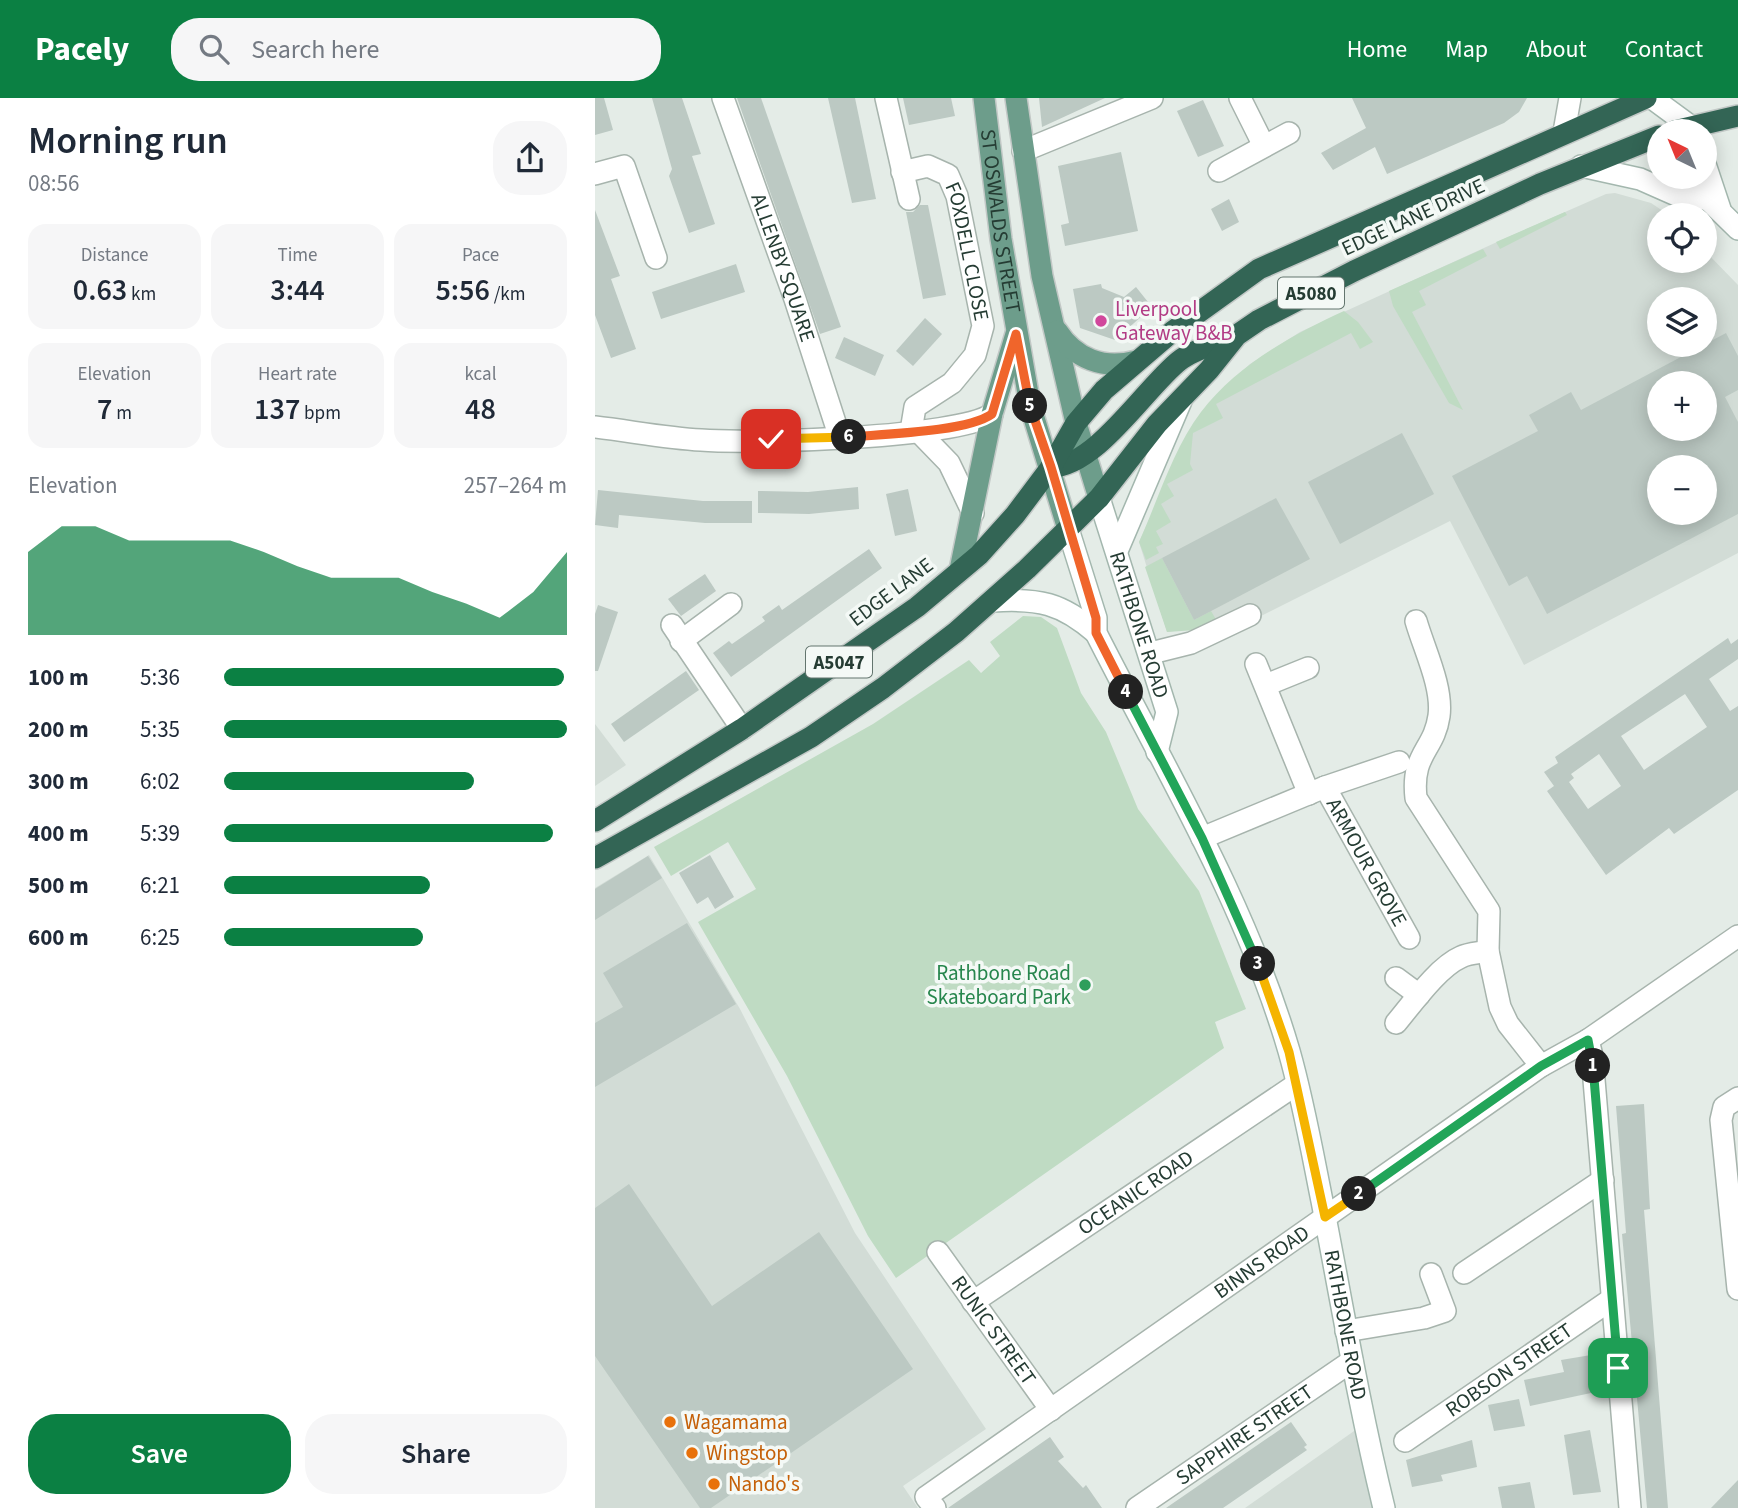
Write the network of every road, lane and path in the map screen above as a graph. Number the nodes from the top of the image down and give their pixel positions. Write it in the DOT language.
graph roads {
  1 [pos="723,98"];
  2 [pos="886,98"];
  3 [pos="984,98"];
  4 [pos="1016,98"];
  5 [pos="1152,98"];
  6 [pos="1240,98"];
  7 [pos="1570,98"];
  8 [pos="1650,98"];
  9 [pos="1738,116"];
  10 [pos="1658,119"];
  11 [pos="1674,119"];
  12 [pos="1717,122"];
  13 [pos="1564,132"];
  14 [pos="1289,133"];
  15 [pos="1647,141"];
  16 [pos="1265,146"];
  17 [pos="1023,151"];
  18 [pos="1581,166"];
  19 [pos="1219,171"];
  20 [pos="902,172"];
  21 [pos="595,174"];
  22 [pos="1697,189"];
  23 [pos="909,200"];
  24 [pos="1705,203"];
  25 [pos="1712,203"];
  26 [pos="1031,204"];
  27 [pos="998,208"];
  28 [pos="1717,208"];
  29 [pos="1738,229"];
  30 [pos="656,258"];
  31 [pos="1054,326"];
  32 [pos="1016,334"];
  33 [pos="1237,335"];
  34 [pos="1136,361"];
  35 [pos="1181,399"];
  36 [pos="992,414"];
  37 [pos="1076,424"];
  38 [pos="595,427"];
  39 [pos="915,431"];
  40 [pos="840,438"];
  41 [pos="1085,453"];
  42 [pos="1051,467"];
  43 [pos="1099,498"];
  44 [pos="973,513"];
  45 [pos="1068,529"];
  46 [pos="1117,551"];
  47 [pos="960,570"];
  48 [pos="993,601"];
  49 [pos="730,604"];
  50 [pos="1250,615"];
  51 [pos="1416,621"];
  52 [pos="1096,633"];
  53 [pos="1150,653"];
  54 [pos="1256,664"];
  55 [pos="1308,668"];
  56 [pos="1266,685"];
  57 [pos="742,729"];
  58 [pos="1157,752"];
  59 [pos="1399,761"];
  60 [pos="1317,791"];
  61 [pos="595,821"];
  62 [pos="1202,838"];
  63 [pos="595,858"];
  64 [pos="1738,936"];
  65 [pos="1409,938"];
  66 [pos="1488,951"];
  67 [pos="1396,978"];
  68 [pos="1419,995"];
  69 [pos="1396,1023"];
  70 [pos="1588,1040"];
  71 [pos="1541,1066"];
  72 [pos="1297,1084"];
  73 [pos="1738,1098"];
  74 [pos="1603,1180"];
  75 [pos="1325,1217"];
  76 [pos="938,1252"];
  77 [pos="1464,1273"];
  78 [pos="1431,1274"];
  79 [pos="1738,1289"];
  80 [pos="1612,1298"];
  81 [pos="973,1302"];
  82 [pos="1346,1331"];
  83 [pos="1352,1361"];
  84 [pos="1051,1410"];
  85 [pos="1405,1441"];
  86 [pos="931,1502"];
  87 [pos="1137,1508"];
  88 [pos="1384,1508"];
  89 [pos="1630,1508"];
  1 -- 40 [label="street, ALLENBY SQUARE"];
  2 -- 20 [label="street, FOXDELL CLOSE"];
  3 -- 27 [label="main road, ST OSWALDS STREET"];
  4 -- 17 [label="main road, ST OSWALDS STREET"];
  5 -- 17 [label="street"];
  6 -- 16 [label="street"];
  7 -- 13 [label="street"];
  8 -- 10 [label="street"];
  8 -- 11 [label="street"];
  8 -- 13 [label="highway, EDGE LANE DRIVE / A5080"];
  9 -- 12 [label="highway"];
  13 -- 34 [label="highway, EDGE LANE DRIVE / A5080"];
  14 -- 16 [label="street"];
  15 -- 18 [label="highway, EDGE LANE DRIVE / A5080"];
  16 -- 19 [label="street"];
  17 -- 26 [label="main road, ST OSWALDS STREET"];
  18 -- 24 [label="street"];
  18 -- 33 [label="highway, EDGE LANE DRIVE / A5080"];
  20 -- 23 [label="street, FOXDELL CLOSE"];
  20 -- 39 [label="street, FOXDELL CLOSE"];
  21 -- 30 [label="street"];
  22 -- 25 [label="street"];
  26 -- 27 [label="main road"];
  26 -- 31 [label="main road, ST OSWALDS STREET"];
  27 -- 32 [label="main road, ST OSWALDS STREET"];
  28 -- 29 [label="street"];
  31 -- 34 [label="main road"];
  31 -- 37 [label="main road, ST OSWALDS STREET"];
  32 -- 36 [label="main road"];
  32 -- 42 [label="main road, ST OSWALDS STREET"];
  33 -- 35 [label="highway, EDGE LANE DRIVE / A5080"];
  33 -- 41 [label="highway"];
  34 -- 37 [label="highway, EDGE LANE DRIVE / A5080"];
  35 -- 43 [label="highway, EDGE LANE DRIVE / A5080"];
  35 -- 46 [label="street"];
  36 -- 39 [label="street"];
  36 -- 44 [label="main road"];
  37 -- 41 [label="main road, ST OSWALDS STREET"];
  37 -- 42 [label="highway, EDGE LANE DRIVE / A5080"];
  38 -- 40 [label="street"];
  39 -- 40 [label="street"];
  39 -- 44 [label="street"];
  41 -- 42 [label="highway"];
  41 -- 43 [label="main road, ST OSWALDS STREET"];
  42 -- 45 [label="main road, ST OSWALDS STREET"];
  42 -- 47 [label="highway, EDGE LANE / A5047"];
  43 -- 45 [label="highway, EDGE LANE DRIVE / A5080"];
  43 -- 46 [label="street, RATHBONE ROAD"];
  44 -- 47 [label="main road"];
  45 -- 48 [label="highway, A5047"];
  45 -- 52 [label="street, RATHBONE ROAD"];
  46 -- 53 [label="street, RATHBONE ROAD"];
  47 -- 57 [label="highway, EDGE LANE / A5047"];
  48 -- 52 [label="street"];
  48 -- 63 [label="highway, A5047"];
  49 -- 57 [label="street"];
  50 -- 53 [label="street"];
  51 -- 66 [label="street"];
  52 -- 58 [label="street, RATHBONE ROAD"];
  53 -- 58 [label="street, RATHBONE ROAD"];
  54 -- 56 [label="street, ARMOUR GROVE"];
  55 -- 56 [label="street"];
  56 -- 60 [label="street, ARMOUR GROVE"];
  57 -- 61 [label="highway, EDGE LANE / A5047"];
  58 -- 62 [label="street, RATHBONE ROAD"];
  59 -- 60 [label="street"];
  60 -- 62 [label="street"];
  60 -- 65 [label="street, ARMOUR GROVE"];
  62 -- 72 [label="street, RATHBONE ROAD"];
  64 -- 70 [label="street, BINNS ROAD"];
  66 -- 68 [label="street"];
  66 -- 71 [label="street"];
  67 -- 68 [label="street"];
  68 -- 69 [label="street"];
  70 -- 71 [label="street, BINNS ROAD"];
  70 -- 74 [label="street"];
  71 -- 75 [label="street, BINNS ROAD"];
  72 -- 75 [label="street, RATHBONE ROAD"];
  72 -- 81 [label="street, OCEANIC ROAD"];
  73 -- 79 [label="street"];
  74 -- 77 [label="street"];
  74 -- 80 [label="street"];
  75 -- 82 [label="street, RATHBONE ROAD"];
  75 -- 84 [label="street, BINNS ROAD"];
  76 -- 81 [label="street, RUNIC STREET"];
  78 -- 82 [label="street"];
  80 -- 85 [label="street, ROBSON STREET"];
  80 -- 89 [label="street"];
  81 -- 84 [label="street, RUNIC STREET"];
  82 -- 83 [label="street, RATHBONE ROAD"];
  83 -- 87 [label="street, SAPPHIRE STREET"];
  83 -- 88 [label="street, RATHBONE ROAD"];
  84 -- 86 [label="street, BINNS ROAD"];
}
